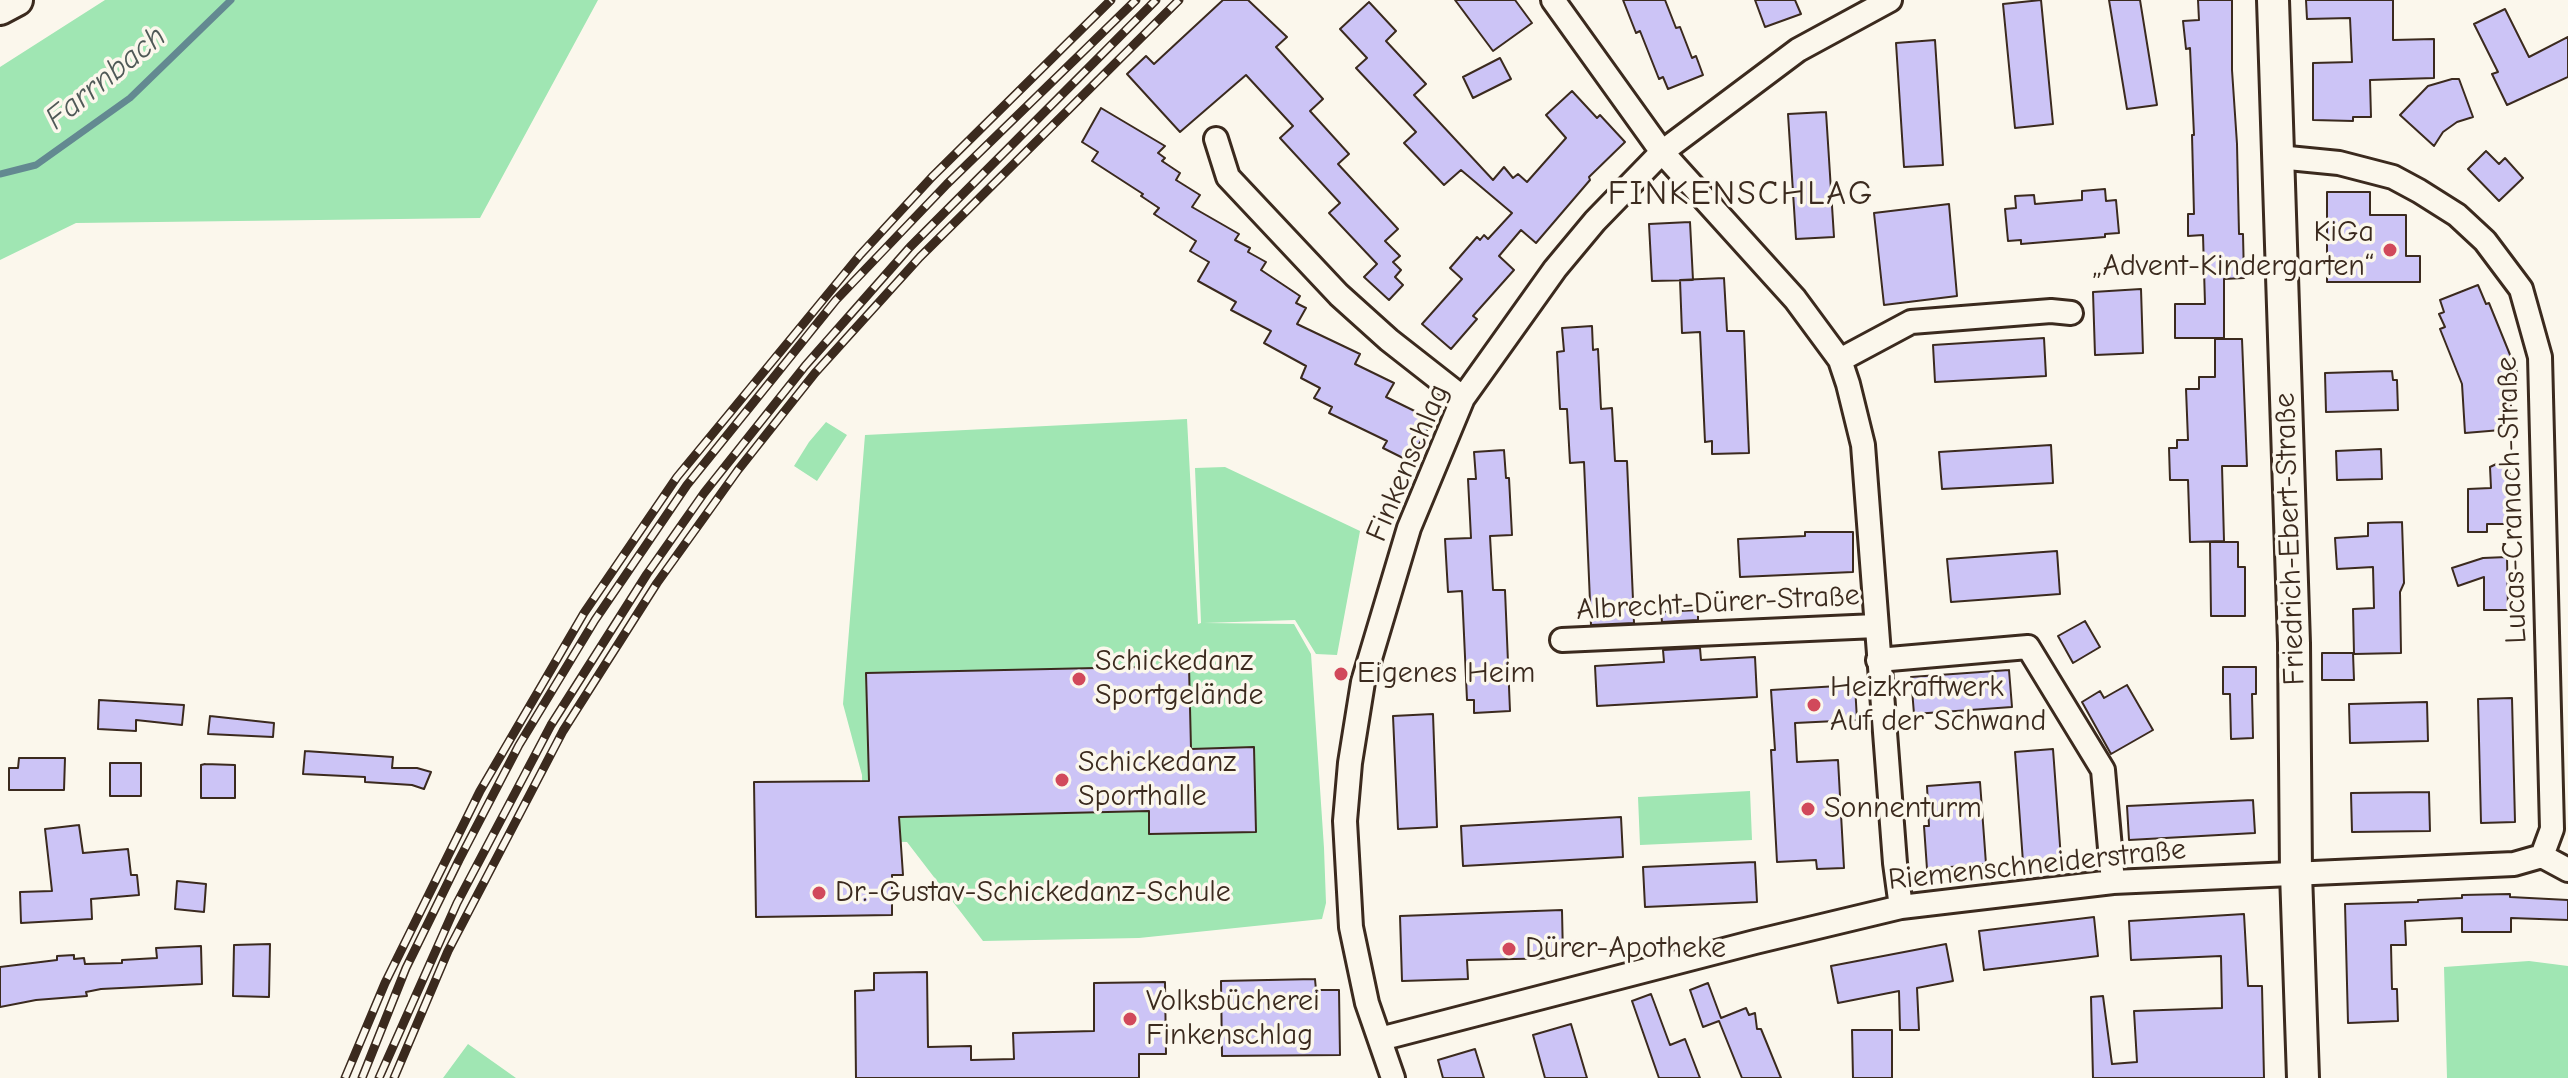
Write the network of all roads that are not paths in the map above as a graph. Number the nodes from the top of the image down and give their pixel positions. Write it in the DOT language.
graph roads {
  1 [pos="17,0"];
  2 [pos="1553,0"];
  3 [pos="1890,0"];
  4 [pos="2273,0"];
  5 [pos="0,9"];
  6 [pos="1216,139"];
  7 [pos="1662,152"];
  8 [pos="2278,157"];
  9 [pos="2071,313"];
  10 [pos="1840,360"];
  11 [pos="1463,398"];
  12 [pos="1876,626"];
  13 [pos="1562,640"];
  14 [pos="1878,660"];
  15 [pos="2542,856"];
  16 [pos="2568,870"];
  17 [pos="2296,873"];
  18 [pos="2113,882"];
  19 [pos="1901,907"];
  20 [pos="1380,1039"];
  21 [pos="1393,1078"];
  22 [pos="2303,1078"];
  1 -- 5 [label="street"];
  2 -- 7 [label="street, Albrecht-Dürer-Straße"];
  3 -- 7 [label="street, Finkenschlag"];
  4 -- 8 [label="street, Friedrich-Ebert-Straße"];
  6 -- 11 [label="street"];
  7 -- 10 [label="street, Albrecht-Dürer-Straße"];
  7 -- 11 [label="street, Finkenschlag"];
  8 -- 15 [label="street, Lucas-Cranach-Straße"];
  8 -- 17 [label="street, Friedrich-Ebert-Straße"];
  9 -- 10 [label="street"];
  10 -- 12 [label="street, Albrecht-Dürer-Straße"];
  11 -- 20 [label="street, Finkenschlag"];
  12 -- 13 [label="street, Albrecht-Dürer-Straße"];
  12 -- 14 [label="street, Albrecht-Dürer-Straße"];
  14 -- 18 [label="street"];
  14 -- 19 [label="street, Albrecht-Dürer-Straße"];
  15 -- 16 [label="street"];
  15 -- 17 [label="street, Riemenschneiderstraße"];
  17 -- 18 [label="street, Riemenschneiderstraße"];
  17 -- 22 [label="street, Friedrich-Ebert-Straße"];
  18 -- 19 [label="street, Riemenschneiderstraße"];
  19 -- 20 [label="street, Riemenschneiderstraße"];
  20 -- 21 [label="street, Finkenschlag"];
}
